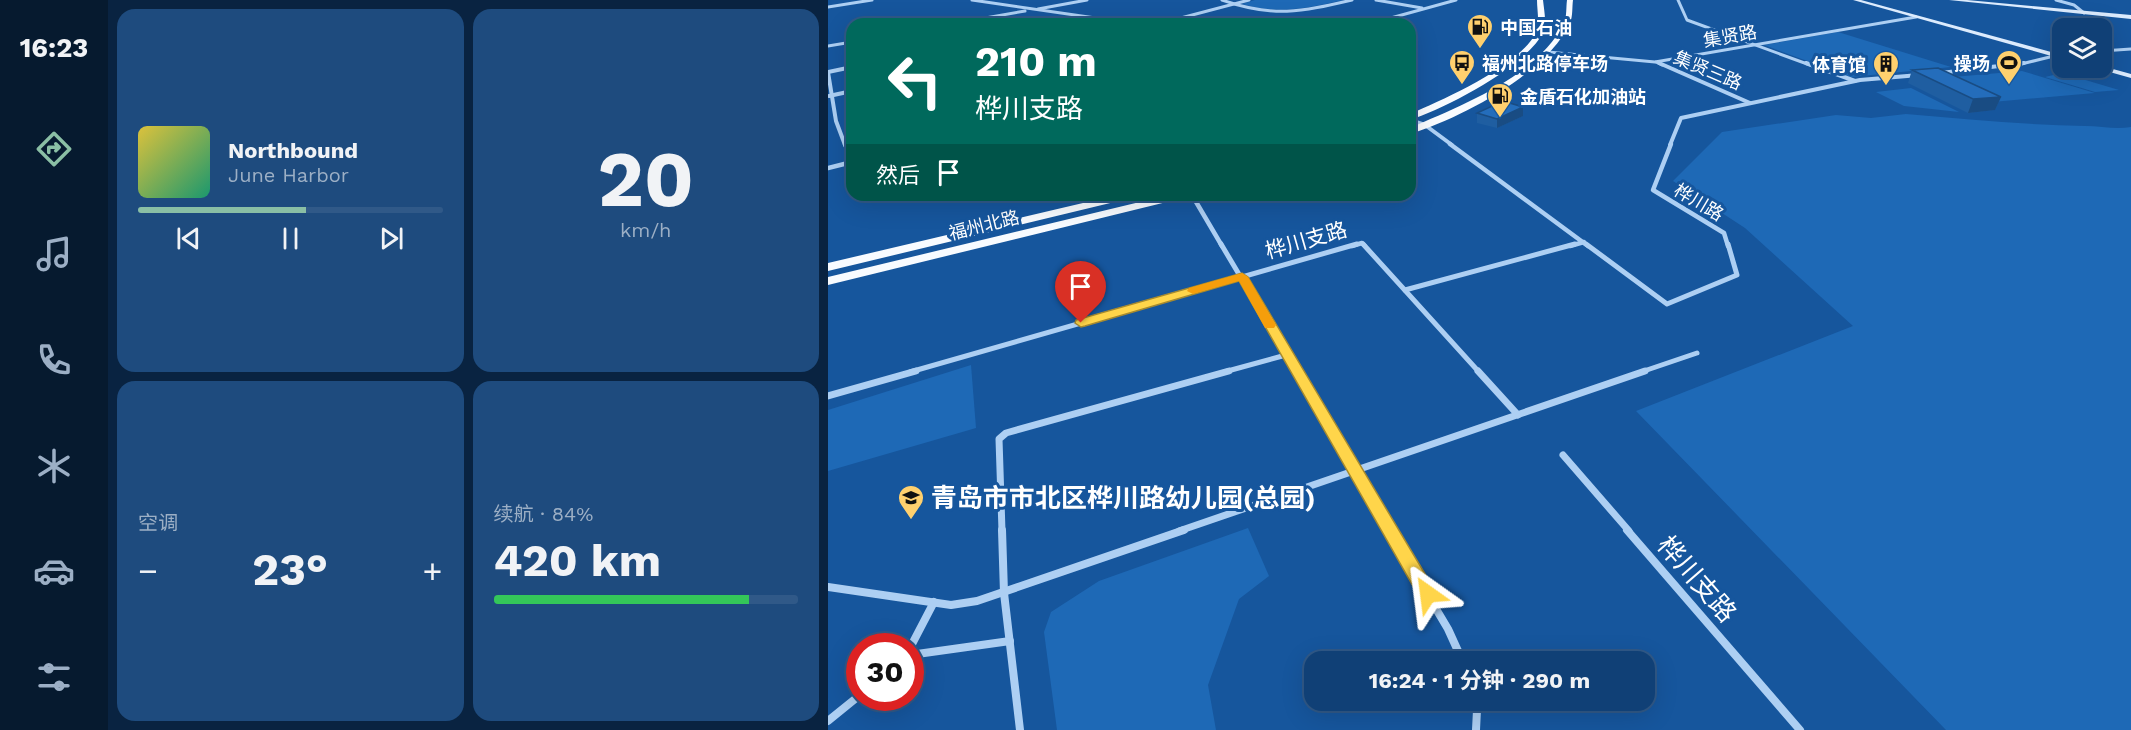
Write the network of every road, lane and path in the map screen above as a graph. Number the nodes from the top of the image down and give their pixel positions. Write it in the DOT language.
graph roads {
  1 [pos="872,0"];
  2 [pos="972,0"];
  3 [pos="1087,0"];
  4 [pos="1222,0"];
  5 [pos="1249,0"];
  6 [pos="1352,0"];
  7 [pos="1376,0"];
  8 [pos="1456,0"];
  9 [pos="1540,0"];
  10 [pos="1570,0"];
  11 [pos="1677,0"];
  12 [pos="1855,0"];
  13 [pos="1951,0"];
  14 [pos="2056,0"];
  15 [pos="1232,3"];
  16 [pos="828,7"];
  17 [pos="1426,9"];
  18 [pos="1031,10"];
  19 [pos="2085,13"];
  20 [pos="1916,17"];
  21 [pos="2131,17"];
  22 [pos="985,18"];
  23 [pos="1092,18"];
  24 [pos="1179,18"];
  25 [pos="1391,18"];
  26 [pos="846,43"];
  27 [pos="1756,45"];
  28 [pos="828,46"];
  29 [pos="2131,49"];
  30 [pos="2112,50"];
  31 [pos="1548,52"];
  32 [pos="2052,54"];
  33 [pos="2052,54"];
  34 [pos="1655,62"];
  35 [pos="846,68"];
  36 [pos="2112,71"];
  37 [pos="828,72"];
  38 [pos="1936,73"];
  39 [pos="1925,74"];
  40 [pos="2131,76"];
  41 [pos="1856,81"];
  42 [pos="846,92"];
  43 [pos="830,95"];
  44 [pos="1750,103"];
  45 [pos="1416,115"];
  46 [pos="1416,121"];
  47 [pos="1425,125"];
  48 [pos="1416,129"];
  49 [pos="846,147"];
  50 [pos="846,164"];
  51 [pos="828,168"];
  52 [pos="1106,201"];
  53 [pos="1158,201"];
  54 [pos="1196,201"];
  55 [pos="1584,242"];
  56 [pos="828,267"];
  57 [pos="1242,277"];
  58 [pos="828,281"];
  59 [pos="1405,290"];
  60 [pos="1697,353"];
  61 [pos="1286,355"];
  62 [pos="828,396"];
  63 [pos="1518,415"];
  64 [pos="1563,455"];
  65 [pos="1354,471"];
  66 [pos="828,587"];
  67 [pos="1004,593"];
  68 [pos="933,602"];
  69 [pos="918,633"];
  70 [pos="1010,641"];
  71 [pos="1458,651"];
  72 [pos="924,653"];
  73 [pos="846,706"];
  74 [pos="1477,711"];
  75 [pos="828,721"];
  76 [pos="1020,730"];
  77 [pos="1476,730"];
  78 [pos="1800,730"];
  1 -- 16 [label="street"];
  2 -- 18 [label="street"];
  3 -- 18 [label="street"];
  4 -- 15 [label="street"];
  5 -- 15 [label="street"];
  6 -- 15 [label="street"];
  7 -- 17 [label="street"];
  8 -- 17 [label="street"];
  9 -- 45 [label="main road"];
  10 -- 31 [label="main road"];
  11 -- 27 [label="street"];
  12 -- 20 [label="street"];
  13 -- 19 [label="street"];
  14 -- 19 [label="street"];
  15 -- 24 [label="street"];
  17 -- 25 [label="street"];
  18 -- 22 [label="street"];
  18 -- 23 [label="street"];
  19 -- 21 [label="street"];
  20 -- 27 [label="street, 集贤路"];
  20 -- 32 [label="street"];
  26 -- 28 [label="street"];
  27 -- 34 [label="street, 集贤路"];
  27 -- 41 [label="street"];
  29 -- 30 [label="street"];
  31 -- 34 [label="street, 集贤路"];
  31 -- 47 [label="main road"];
  33 -- 38 [label="street"];
  34 -- 44 [label="street, 集贤三路"];
  35 -- 37 [label="street"];
  36 -- 40 [label="street"];
  37 -- 43 [label="street"];
  39 -- 41 [label="street, 桦川路"];
  41 -- 44 [label="street, 桦川路"];
  42 -- 43 [label="street"];
  43 -- 49 [label="street"];
  44 -- 55 [label="street, 桦川路"];
  46 -- 47 [label="street, 桦川路"];
  47 -- 48 [label="main road"];
  47 -- 55 [label="street, 桦川路"];
  50 -- 51 [label="street"];
  52 -- 56 [label="main road, 福州北路"];
  53 -- 58 [label="main road, 福州北路"];
  54 -- 57 [label="street"];
  55 -- 59 [label="street"];
  57 -- 59 [label="street, 桦川支路"];
  57 -- 61 [label="street"];
  57 -- 62 [label="street, 桦川支路"];
  59 -- 63 [label="street, 桦川支路"];
  60 -- 63 [label="street"];
  61 -- 65 [label="street"];
  61 -- 67 [label="street"];
  63 -- 65 [label="street"];
  64 -- 78 [label="street, 桦川支路"];
  65 -- 67 [label="street"];
  65 -- 71 [label="street"];
  66 -- 68 [label="street"];
  67 -- 68 [label="street"];
  67 -- 70 [label="street"];
  68 -- 69 [label="street"];
  70 -- 72 [label="street"];
  70 -- 76 [label="street"];
  73 -- 75 [label="street"];
  74 -- 77 [label="street"];
}
